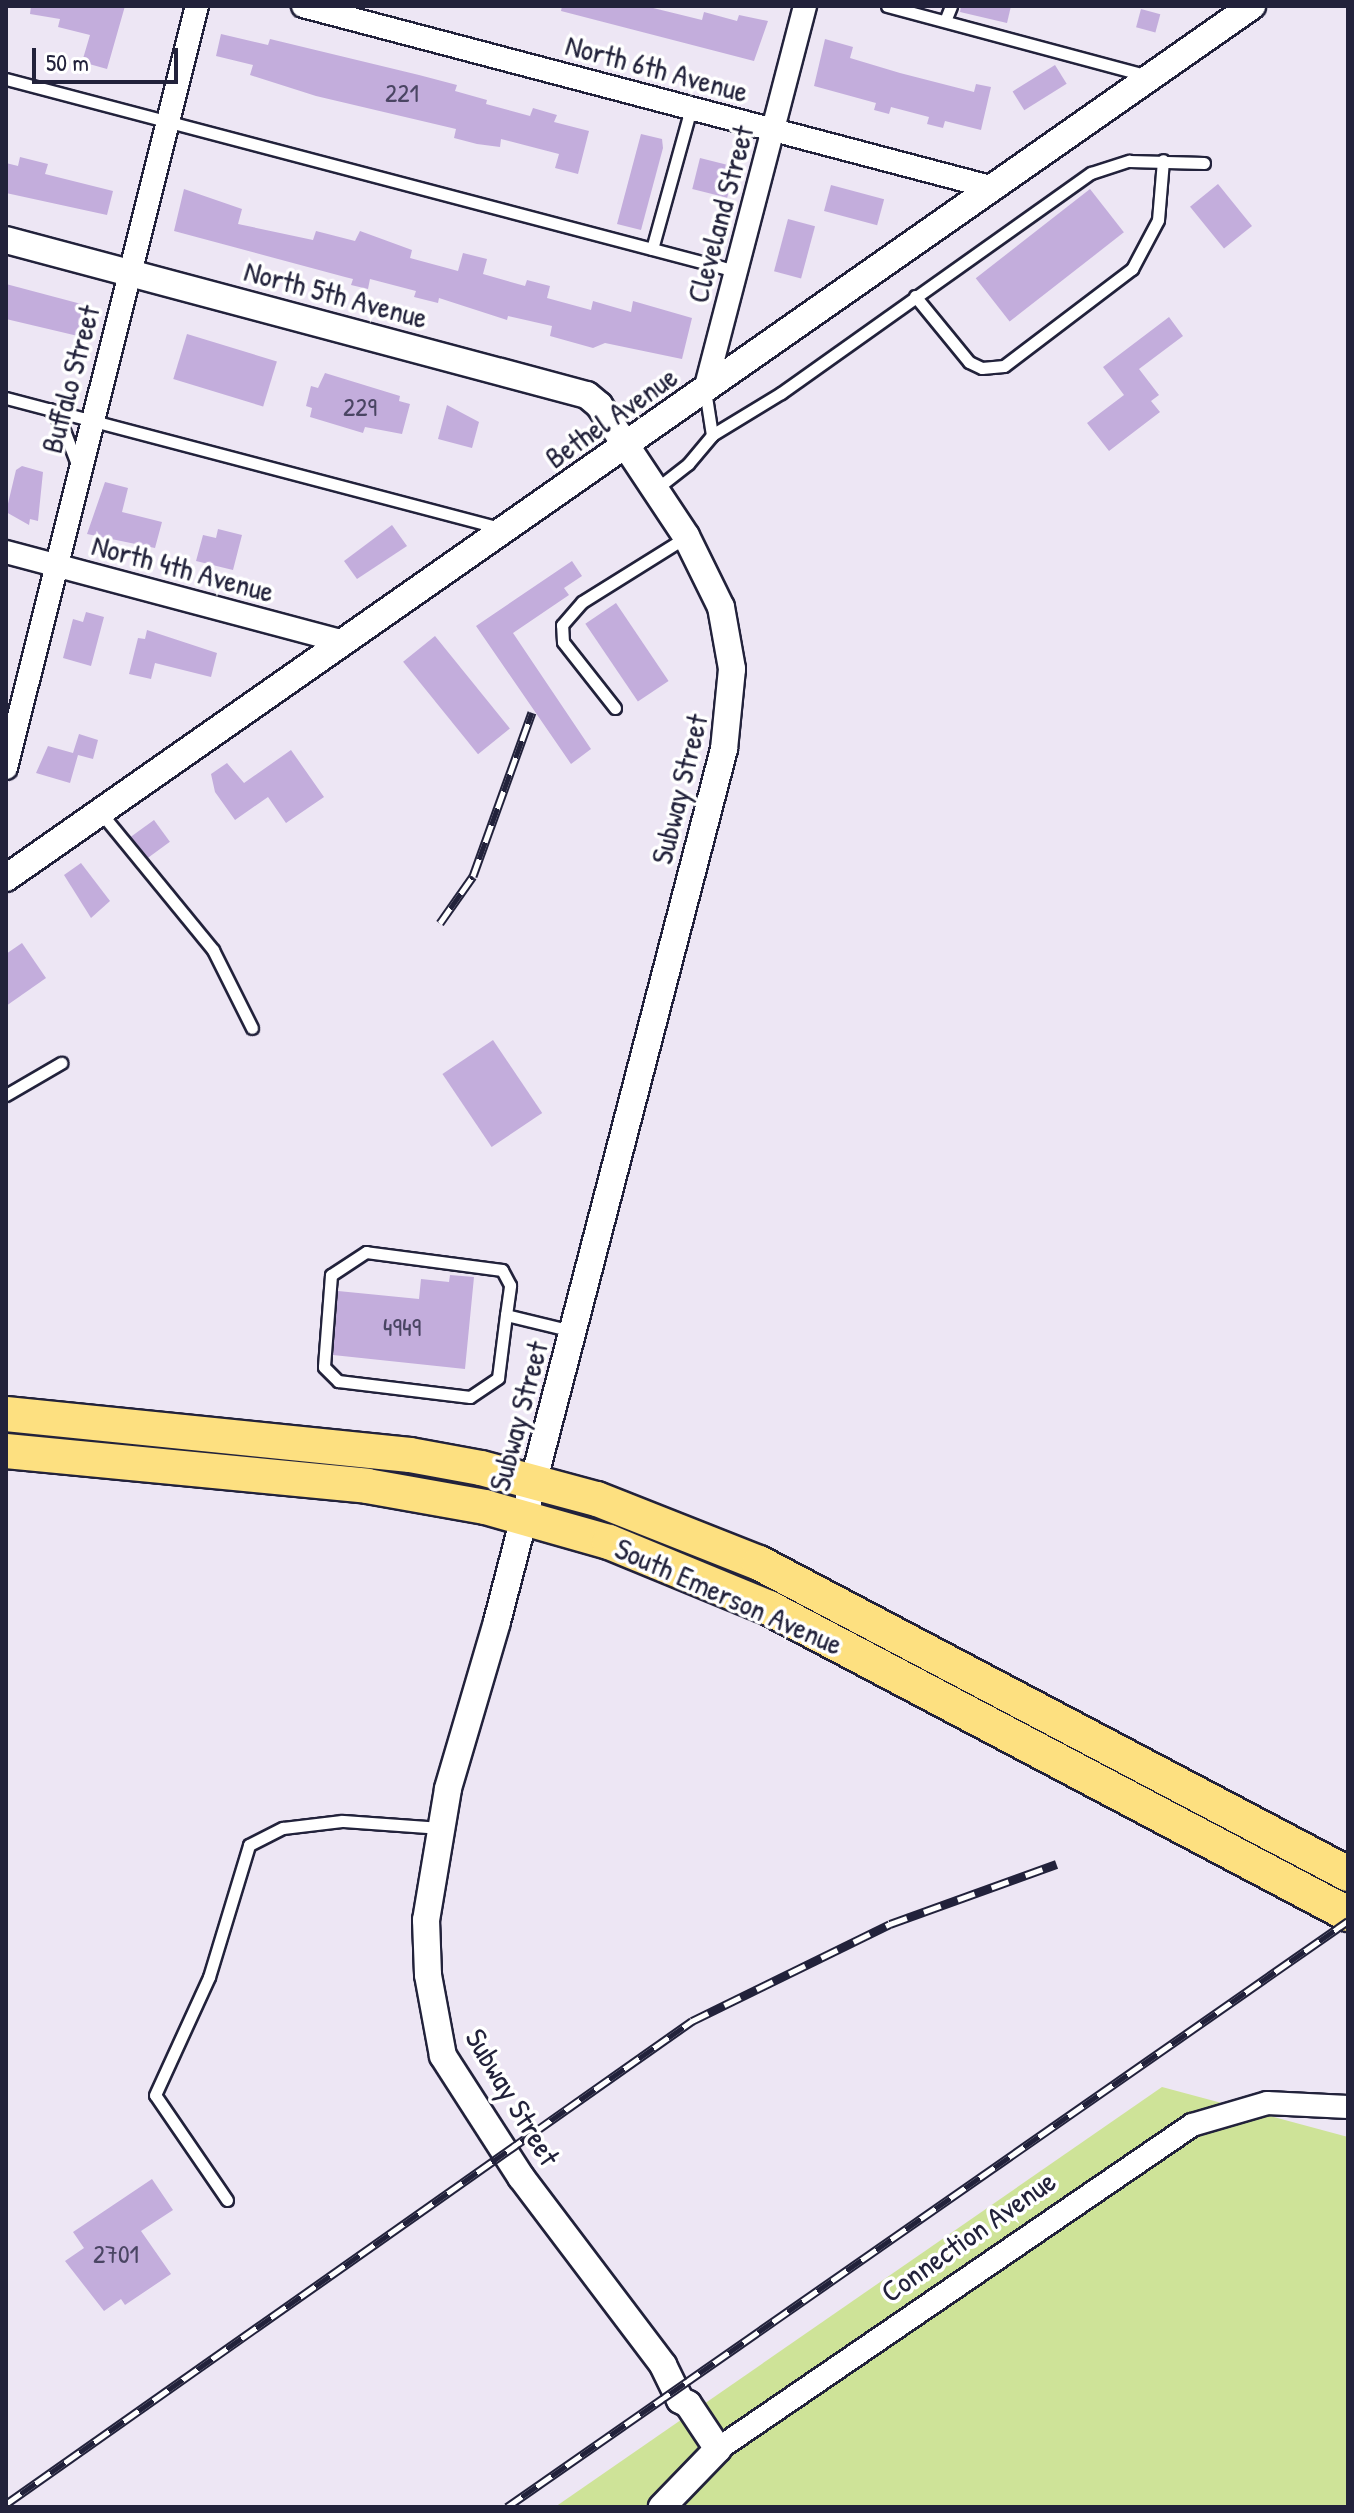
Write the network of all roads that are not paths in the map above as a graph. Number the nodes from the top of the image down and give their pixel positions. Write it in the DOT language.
graph roads {
  1 [pos="197,6"];
  2 [pos="303,6"];
  3 [pos="805,6"];
  4 [pos="887,6"];
  5 [pos="951,6"];
  6 [pos="1252,6"];
  7 [pos="945,21"];
  8 [pos="1152,76"];
  9 [pos="6,79"];
  10 [pos="691,108"];
  11 [pos="167,122"];
  12 [pos="773,129"];
  13 [pos="1163,160"];
  14 [pos="1204,163"];
  15 [pos="994,188"];
  16 [pos="6,240"];
  17 [pos="652,249"];
  18 [pos="736,271"];
  19 [pos="129,272"];
  20 [pos="915,296"];
  21 [pos="705,390"];
  22 [pos="6,398"];
  23 [pos="49,409"];
  24 [pos="90,420"];
  25 [pos="712,435"];
  26 [pos="627,445"];
  27 [pos="78,467"];
  28 [pos="656,489"];
  29 [pos="506,530"];
  30 [pos="686,536"];
  31 [pos="6,552"];
  32 [pos="56,565"];
  33 [pos="345,642"];
  34 [pos="14,703"];
  35 [pos="615,708"];
  36 [pos="6,768"];
  37 [pos="101,812"];
  38 [pos="6,878"];
  39 [pos="252,1028"];
  40 [pos="61,1063"];
  41 [pos="6,1095"];
  42 [pos="506,1315"];
  43 [pos="573,1331"];
  44 [pos="6,1414"];
  45 [pos="6,1451"];
  46 [pos="534,1482"];
  47 [pos="525,1516"];
  48 [pos="439,1828"];
  49 [pos="1348,1874"];
  50 [pos="1348,1914"];
  51 [pos="1348,2107"];
  52 [pos="227,2200"];
  53 [pos="718,2449"];
  54 [pos="662,2507"];
  1 -- 11 [label="street, Buffalo Street"];
  2 -- 10 [label="street, North 6th Avenue"];
  3 -- 12 [label="street, Cleveland Street"];
  4 -- 7 [label="lane"];
  5 -- 7 [label="lane"];
  6 -- 8 [label="street, Bethel Avenue"];
  7 -- 8 [label="lane"];
  8 -- 15 [label="street, Bethel Avenue"];
  9 -- 11 [label="lane"];
  10 -- 12 [label="street, North 6th Avenue"];
  10 -- 17 [label="lane"];
  11 -- 17 [label="lane"];
  11 -- 19 [label="street, Buffalo Street"];
  12 -- 15 [label="street, North 6th Avenue"];
  12 -- 18 [label="street, Cleveland Street"];
  13 -- 14 [label="lane"];
  13 -- 20 [label="lane"];
  13 -- 20 [label="lane"];
  15 -- 21 [label="street, Bethel Avenue"];
  16 -- 19 [label="street, North 5th Avenue"];
  17 -- 18 [label="lane"];
  18 -- 21 [label="street, Cleveland Street"];
  19 -- 24 [label="street, Buffalo Street"];
  19 -- 26 [label="street, North 5th Avenue"];
  20 -- 25 [label="lane"];
  21 -- 25 [label="lane"];
  21 -- 26 [label="street, Bethel Avenue"];
  22 -- 23 [label="lane"];
  23 -- 24 [label="lane"];
  23 -- 27 [label="lane"];
  24 -- 27 [label="street, Buffalo Street"];
  24 -- 29 [label="lane"];
  25 -- 28 [label="lane"];
  26 -- 28 [label="street, Subway Street"];
  26 -- 29 [label="street, Bethel Avenue"];
  27 -- 32 [label="street, Buffalo Street"];
  28 -- 30 [label="street, Subway Street"];
  29 -- 33 [label="street, Bethel Avenue"];
  30 -- 35 [label="lane"];
  30 -- 43 [label="street, Subway Street"];
  31 -- 32 [label="street, North 4th Avenue"];
  32 -- 33 [label="street, North 4th Avenue"];
  32 -- 34 [label="street, Buffalo Street"];
  33 -- 37 [label="street, Bethel Avenue"];
  34 -- 36 [label="street, Buffalo Street"];
  37 -- 38 [label="street, Bethel Avenue"];
  37 -- 39 [label="lane"];
  40 -- 41 [label="lane"];
  42 -- 42 [label="lane"];
  42 -- 43 [label="lane"];
  43 -- 46 [label="street, Subway Street"];
  44 -- 46 [label="main road, South Emerson Avenue"];
  45 -- 47 [label="main road, South Emerson Avenue"];
  46 -- 47 [label="street, Subway Street"];
  46 -- 49 [label="main road, South Emerson Avenue"];
  47 -- 48 [label="street, Subway Street"];
  47 -- 50 [label="main road, South Emerson Avenue"];
  48 -- 52 [label="lane"];
  48 -- 53 [label="street, Subway Street"];
  51 -- 53 [label="street, Connection Avenue"];
  53 -- 54 [label="street, Connection Avenue"];
}
